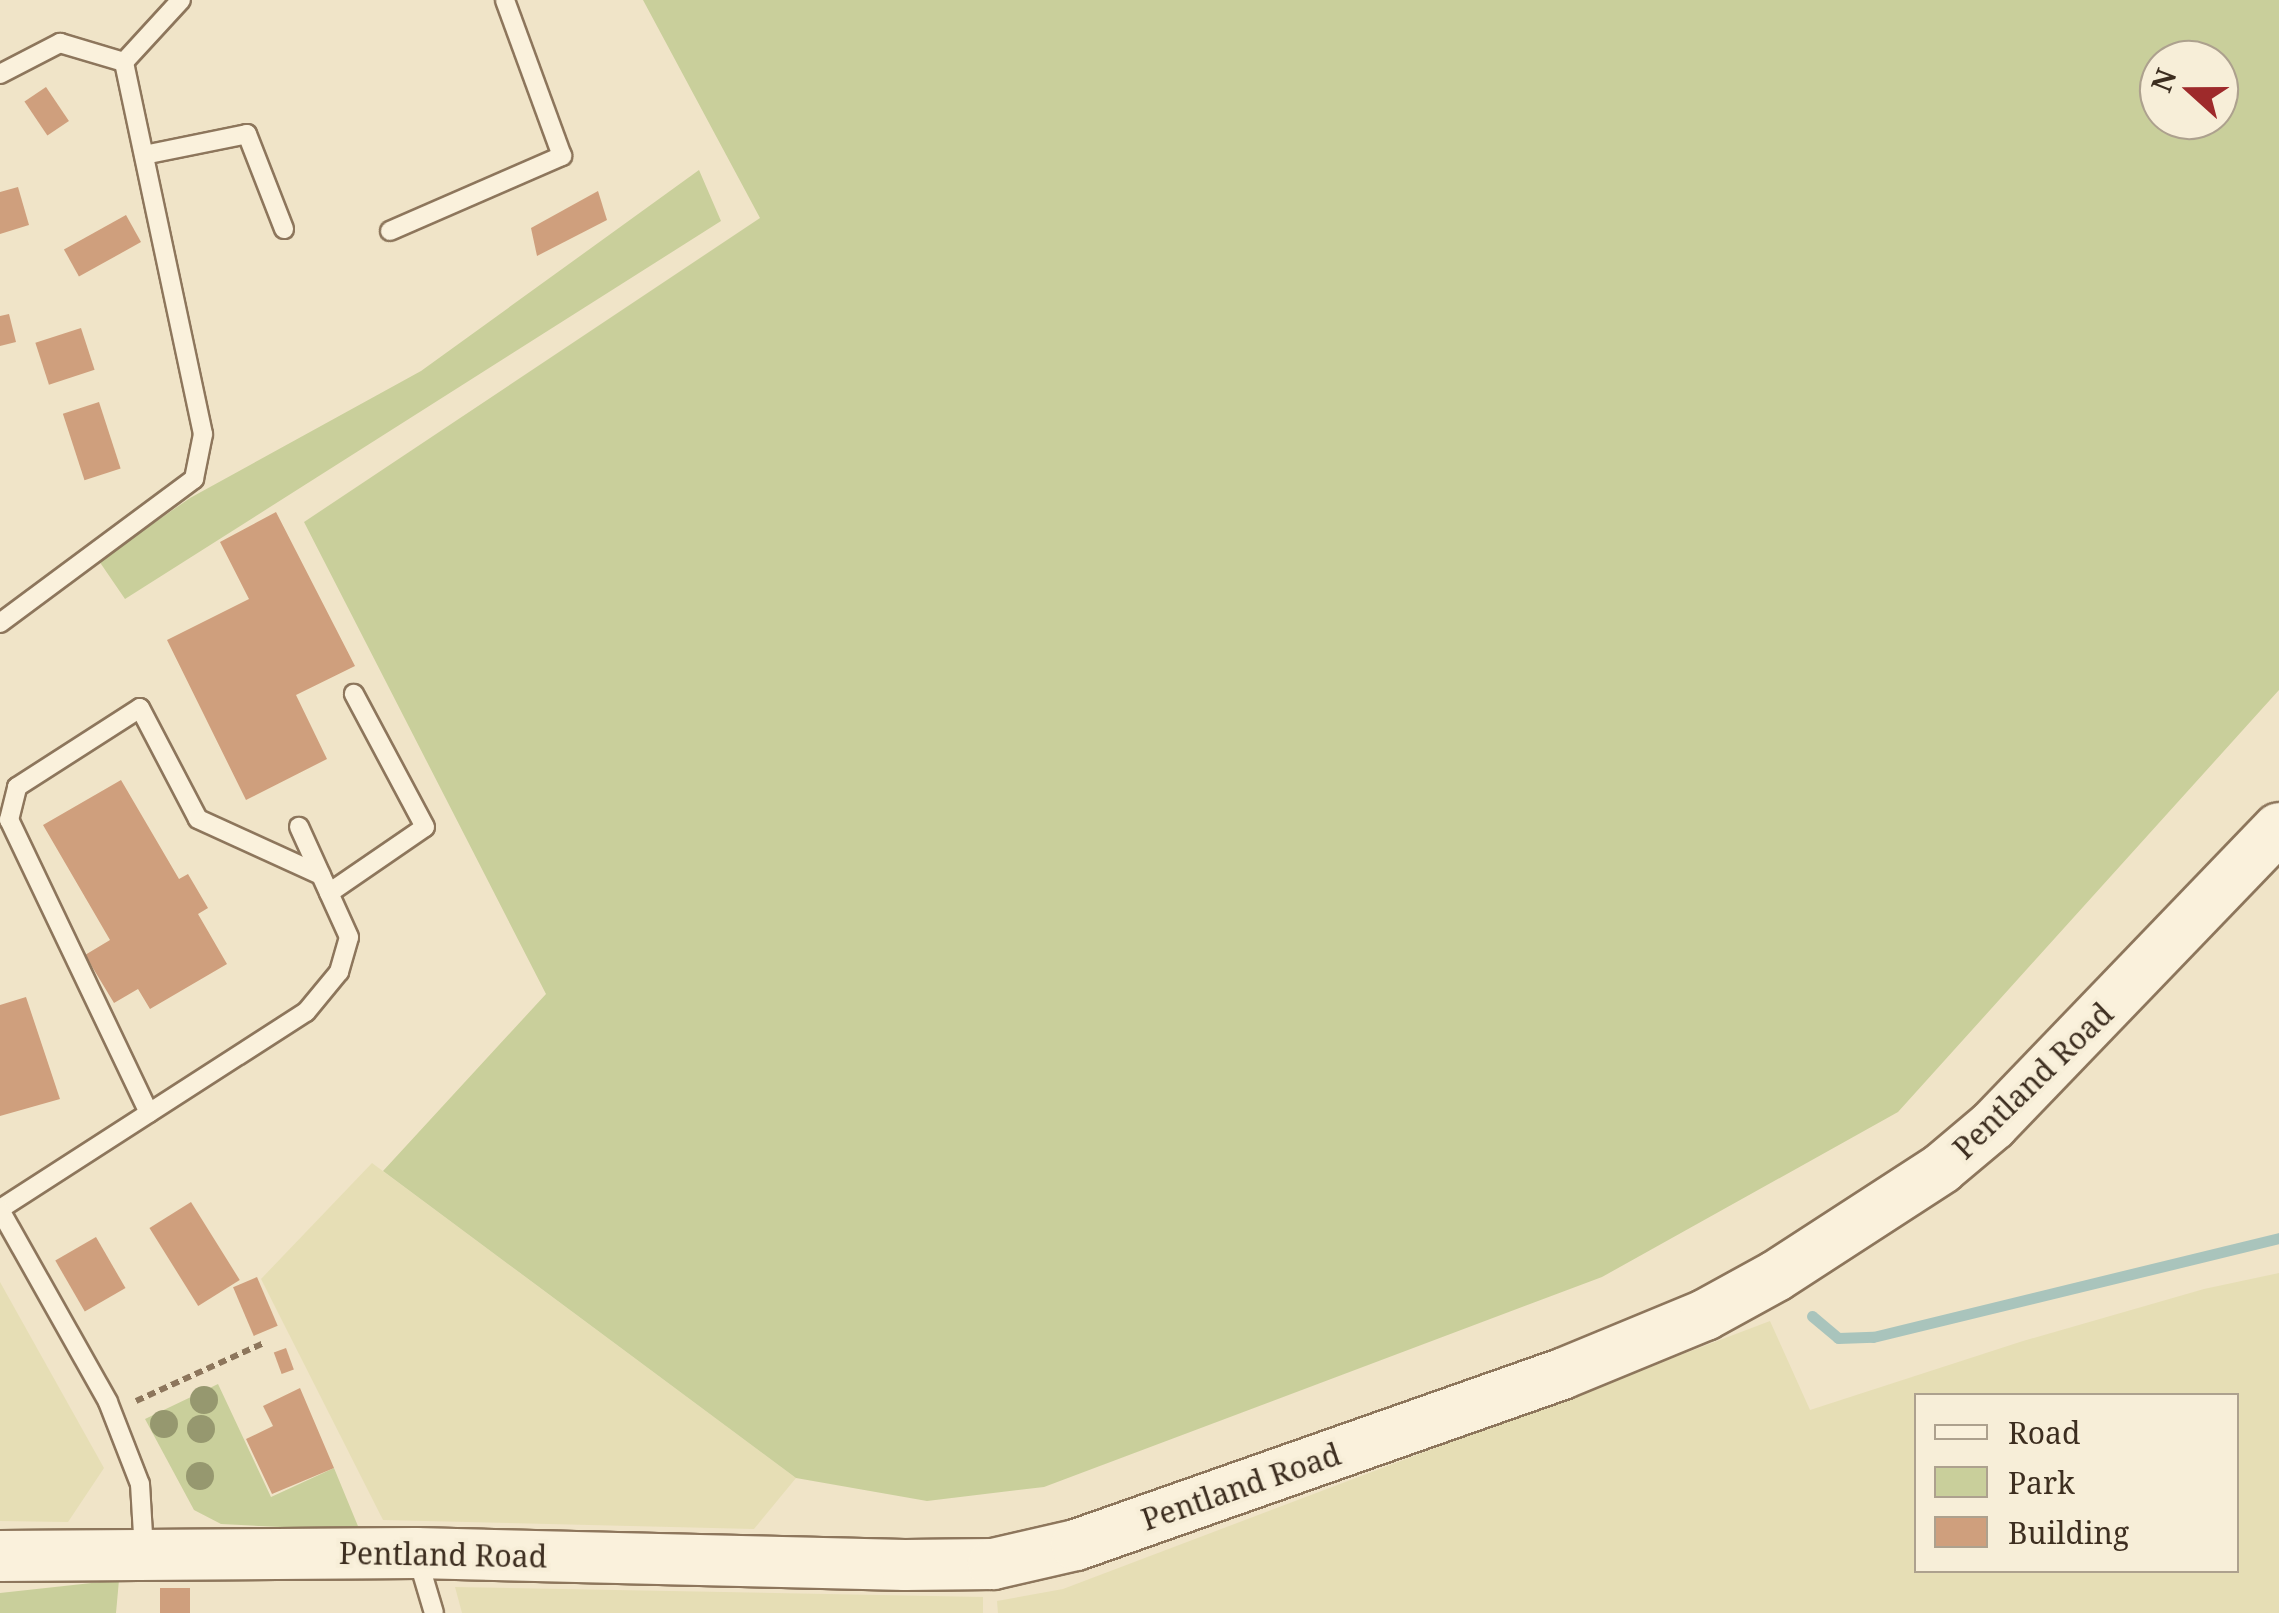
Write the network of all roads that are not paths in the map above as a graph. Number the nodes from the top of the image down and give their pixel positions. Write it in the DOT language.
graph roads {
  1 [pos="180,0"];
  2 [pos="505,0"];
  3 [pos="124,62"];
  4 [pos="0,74"];
  5 [pos="144,155"];
  6 [pos="284,229"];
  7 [pos="390,231"];
  8 [pos="0,624"];
  9 [pos="354,694"];
  10 [pos="299,826"];
  11 [pos="2279,828"];
  12 [pos="321,875"];
  13 [pos="329,894"];
  14 [pos="149,1113"];
  15 [pos="0,1210"];
  16 [pos="144,1552"];
  17 [pos="416,1553"];
  18 [pos="0,1556"];
  19 [pos="434,1613"];
  1 -- 3 [label="lane"];
  2 -- 7 [label="lane"];
  3 -- 4 [label="lane"];
  3 -- 5 [label="lane"];
  5 -- 6 [label="lane"];
  5 -- 8 [label="lane"];
  9 -- 13 [label="lane"];
  10 -- 12 [label="lane"];
  11 -- 17 [label="street, Pentland Road"];
  12 -- 13 [label="lane"];
  12 -- 14 [label="lane"];
  13 -- 14 [label="lane"];
  14 -- 15 [label="lane"];
  15 -- 16 [label="lane"];
  16 -- 17 [label="street, Pentland Road"];
  16 -- 18 [label="street, Pentland Road"];
  17 -- 19 [label="lane"];
}
